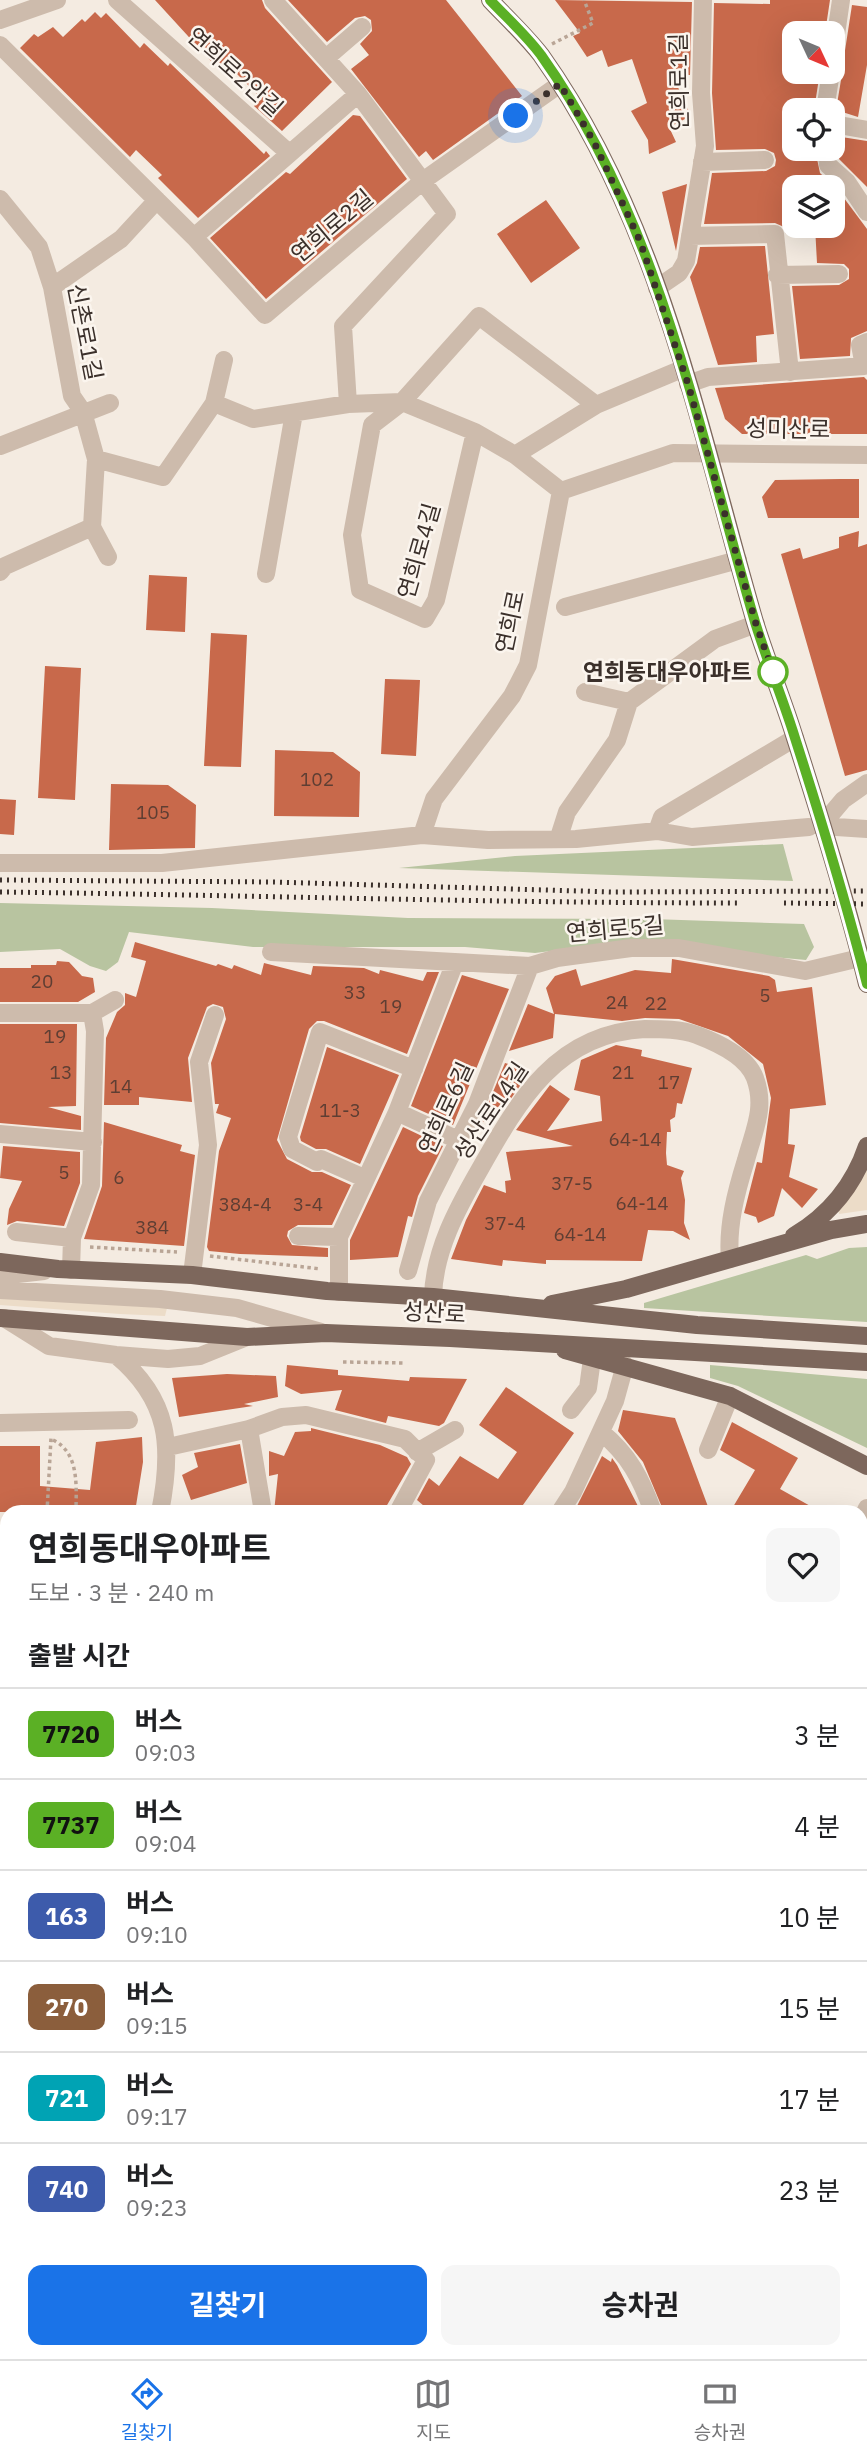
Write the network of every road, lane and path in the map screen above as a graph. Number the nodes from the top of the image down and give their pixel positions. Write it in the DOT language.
graph roads {
  1 [pos="57,0"];
  2 [pos="117,0"];
  3 [pos="273,0"];
  4 [pos="490,0"];
  5 [pos="584,0"];
  6 [pos="703,0"];
  7 [pos="841,0"];
  8 [pos="0,20"];
  9 [pos="838,21"];
  10 [pos="362,27"];
  11 [pos="0,45"];
  12 [pos="539,52"];
  13 [pos="326,58"];
  14 [pos="560,84"];
  15 [pos="358,94"];
  16 [pos="845,126"];
  17 [pos="867,130"];
  18 [pos="289,153"];
  19 [pos="765,160"];
  20 [pos="828,161"];
  21 [pos="702,162"];
  22 [pos="424,180"];
  23 [pos="0,199"];
  24 [pos="157,200"];
  25 [pos="867,212"];
  26 [pos="690,236"];
  27 [pos="194,237"];
  28 [pos="839,274"];
  29 [pos="778,275"];
  30 [pos="52,287"];
  31 [pos="657,288"];
  32 [pos="867,342"];
  33 [pos="223,360"];
  34 [pos="790,372"];
  35 [pos="685,376"];
  36 [pos="214,402"];
  37 [pos="402,402"];
  38 [pos="110,403"];
  39 [pos="348,404"];
  40 [pos="596,405"];
  41 [pos="83,412"];
  42 [pos="294,413"];
  43 [pos="475,432"];
  44 [pos="0,446"];
  45 [pos="709,452"];
  46 [pos="515,455"];
  47 [pos="867,455"];
  48 [pos="96,459"];
  49 [pos="561,491"];
  50 [pos="92,527"];
  51 [pos="108,557"];
  52 [pos="738,560"];
  53 [pos="0,572"];
  54 [pos="266,574"];
  55 [pos="565,607"];
  56 [pos="756,624"];
  57 [pos="585,692"];
  58 [pos="629,702"];
  59 [pos="795,738"];
  60 [pos="867,783"];
  61 [pos="815,827"];
  62 [pos="867,829"];
  63 [pos="657,831"];
  64 [pos="422,835"];
  65 [pos="559,837"];
  66 [pos="0,863"];
  67 [pos="271,952"];
  68 [pos="455,962"];
  69 [pos="530,966"];
  70 [pos="864,970"];
  71 [pos="115,1000"];
  72 [pos="0,1013"];
  73 [pos="92,1013"];
  74 [pos="215,1015"];
  75 [pos="414,1069"];
  76 [pos="397,1112"];
  77 [pos="0,1134"];
  78 [pos="458,1140"];
  79 [pos="93,1142"];
  80 [pos="867,1146"];
  81 [pos="364,1178"];
  82 [pos="867,1224"];
  83 [pos="16,1232"];
  84 [pos="298,1236"];
  85 [pos="339,1237"];
  86 [pos="75,1242"];
  87 [pos="776,1246"];
  88 [pos="186,1252"];
  89 [pos="205,1255"];
  90 [pos="730,1259"];
  91 [pos="0,1262"];
  92 [pos="64,1270"];
  93 [pos="330,1270"];
  94 [pos="408,1271"];
  95 [pos="192,1275"];
  96 [pos="0,1276"];
  97 [pos="0,1290"];
  98 [pos="339,1292"];
  99 [pos="433,1297"];
  100 [pos="535,1307"];
  101 [pos="2,1318"];
  102 [pos="326,1333"];
  103 [pos="867,1336"];
  104 [pos="247,1337"];
  105 [pos="545,1343"];
  106 [pos="116,1355"];
  107 [pos="592,1359"];
  108 [pos="343,1362"];
  109 [pos="867,1362"];
  110 [pos="405,1363"];
  111 [pos="625,1365"];
  112 [pos="730,1396"];
  113 [pos="571,1410"];
  114 [pos="129,1420"];
  115 [pos="0,1423"];
  116 [pos="249,1429"];
  117 [pos="455,1430"];
  118 [pos="52,1431"];
  119 [pos="601,1432"];
  120 [pos="168,1447"];
  121 [pos="708,1450"];
  122 [pos="417,1452"];
  123 [pos="867,1466"];
  124 [pos="47,1505"];
  125 [pos="76,1505"];
  126 [pos="161,1505"];
  127 [pos="262,1505"];
  128 [pos="402,1505"];
  129 [pos="565,1505"];
  130 [pos="650,1505"];
  1 -- 8 [label="street"];
  2 -- 18 [label="street, 연희로2안길"];
  3 -- 13 [label="street"];
  4 -- 12 [label="main road"];
  5 -- 12 [label="path"];
  6 -- 21 [label="street, 연희로1길"];
  7 -- 9 [label="street"];
  10 -- 13 [label="street"];
  11 -- 24 [label="street, 연희로2길"];
  12 -- 14 [label="main road"];
  13 -- 15 [label="street"];
  14 -- 22 [label="street, 연희로2길"];
  14 -- 31 [label="main road"];
  15 -- 18 [label="street"];
  15 -- 22 [label="street"];
  16 -- 17 [label="street"];
  18 -- 27 [label="street"];
  19 -- 21 [label="street, 연희로1길"];
  20 -- 25 [label="street"];
  21 -- 26 [label="street, 연희로1길"];
  22 -- 27 [label="street, 연희로2길"];
  22 -- 39 [label="street"];
  23 -- 30 [label="street, 신촌로1길"];
  24 -- 27 [label="street, 연희로2길"];
  24 -- 30 [label="street"];
  26 -- 29 [label="street"];
  26 -- 31 [label="street, 연희로1길"];
  28 -- 29 [label="street"];
  29 -- 34 [label="street"];
  30 -- 41 [label="street, 신촌로1길"];
  31 -- 35 [label="main road"];
  32 -- 34 [label="street"];
  33 -- 36 [label="street"];
  34 -- 35 [label="street"];
  35 -- 40 [label="street"];
  35 -- 45 [label="main road"];
  36 -- 42 [label="street"];
  36 -- 48 [label="street"];
  37 -- 39 [label="street"];
  37 -- 40 [label="street, 연희로4길"];
  37 -- 43 [label="street"];
  37 -- 43 [label="street, 연희로4길"];
  38 -- 41 [label="street"];
  39 -- 42 [label="street"];
  40 -- 46 [label="street"];
  41 -- 44 [label="street"];
  41 -- 48 [label="street, 신촌로1길"];
  42 -- 54 [label="street"];
  43 -- 46 [label="street"];
  45 -- 47 [label="street, 성미산로"];
  45 -- 49 [label="street"];
  45 -- 52 [label="main road"];
  46 -- 49 [label="street"];
  48 -- 50 [label="street, 신촌로1길"];
  49 -- 64 [label="street, 연희로"];
  50 -- 51 [label="street"];
  50 -- 53 [label="street"];
  52 -- 55 [label="street"];
  52 -- 56 [label="main road"];
  56 -- 58 [label="street"];
  56 -- 59 [label="main road"];
  57 -- 58 [label="street"];
  58 -- 65 [label="street"];
  59 -- 61 [label="main road"];
  59 -- 63 [label="street"];
  60 -- 61 [label="street"];
  61 -- 62 [label="street"];
  61 -- 63 [label="street"];
  61 -- 70 [label="main road"];
  63 -- 65 [label="street"];
  64 -- 65 [label="street"];
  64 -- 66 [label="street"];
  67 -- 68 [label="street"];
  68 -- 69 [label="street, 연희로5길"];
  68 -- 75 [label="street"];
  69 -- 70 [label="street, 연희로5길"];
  69 -- 78 [label="street, 연희로6길"];
  71 -- 73 [label="street"];
  72 -- 73 [label="street"];
  73 -- 79 [label="street"];
  74 -- 95 [label="street"];
  75 -- 76 [label="street"];
  75 -- 81 [label="street"];
  76 -- 78 [label="street"];
  76 -- 81 [label="street"];
  77 -- 79 [label="street"];
  78 -- 94 [label="street, 연희로6길"];
  79 -- 86 [label="street"];
  80 -- 87 [label="main road"];
  81 -- 85 [label="street"];
  82 -- 87 [label="main road"];
  83 -- 86 [label="street"];
  84 -- 85 [label="street"];
  85 -- 98 [label="street"];
  86 -- 88 [label="path"];
  86 -- 92 [label="street"];
  87 -- 90 [label="main road"];
  89 -- 93 [label="path"];
  90 -- 99 [label="street, 성산로14길"];
  90 -- 100 [label="main road"];
  91 -- 92 [label="main road, 성산로"];
  92 -- 95 [label="main road, 성산로"];
  92 -- 96 [label="street"];
  95 -- 98 [label="main road, 성산로"];
  97 -- 102 [label="street"];
  98 -- 99 [label="main road, 성산로"];
  99 -- 100 [label="main road, 성산로"];
  100 -- 103 [label="main road, 성산로"];
  101 -- 104 [label="main road, 성산로"];
  101 -- 106 [label="street"];
  102 -- 104 [label="main road, 성산로"];
  102 -- 105 [label="main road, 성산로"];
  104 -- 106 [label="street"];
  105 -- 107 [label="main road"];
  105 -- 109 [label="main road, 성산로"];
  106 -- 120 [label="street"];
  107 -- 111 [label="main road"];
  107 -- 113 [label="street"];
  108 -- 110 [label="path"];
  111 -- 112 [label="main road"];
  111 -- 119 [label="street"];
  112 -- 121 [label="street"];
  112 -- 123 [label="main road"];
  114 -- 118 [label="street"];
  115 -- 118 [label="street"];
  116 -- 120 [label="street"];
  116 -- 122 [label="street"];
  116 -- 127 [label="street"];
  117 -- 122 [label="street"];
  118 -- 124 [label="path"];
  118 -- 125 [label="path"];
  119 -- 129 [label="street"];
  119 -- 130 [label="street"];
  120 -- 126 [label="street"];
  122 -- 128 [label="street"];
}
